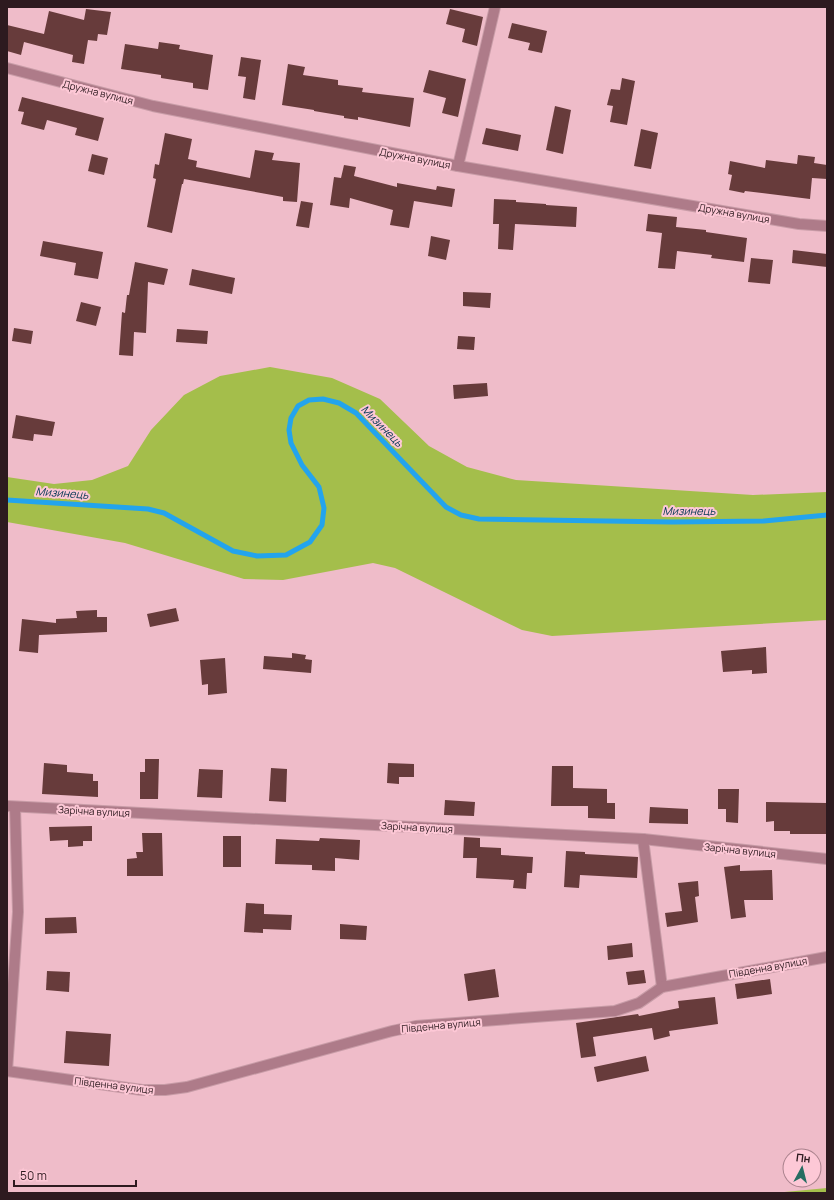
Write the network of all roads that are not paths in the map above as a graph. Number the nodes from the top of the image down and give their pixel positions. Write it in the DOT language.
graph roads {
  1 [pos="495,7"];
  2 [pos="7,68"];
  3 [pos="458,166"];
  4 [pos="827,226"];
  5 [pos="11,806"];
  6 [pos="643,839"];
  7 [pos="827,859"];
  8 [pos="827,956"];
  9 [pos="662,987"];
  10 [pos="7,1071"];
  1 -- 3 [label="street"];
  2 -- 3 [label="street, Дружна вулиця"];
  3 -- 4 [label="street, Дружна вулиця"];
  5 -- 6 [label="street, Зарічна вулиця"];
  5 -- 10 [label="street"];
  6 -- 7 [label="street, Зарічна вулиця"];
  6 -- 9 [label="street"];
  8 -- 9 [label="street, Південна вулиця"];
  9 -- 10 [label="street, Південна вулиця"];
}
